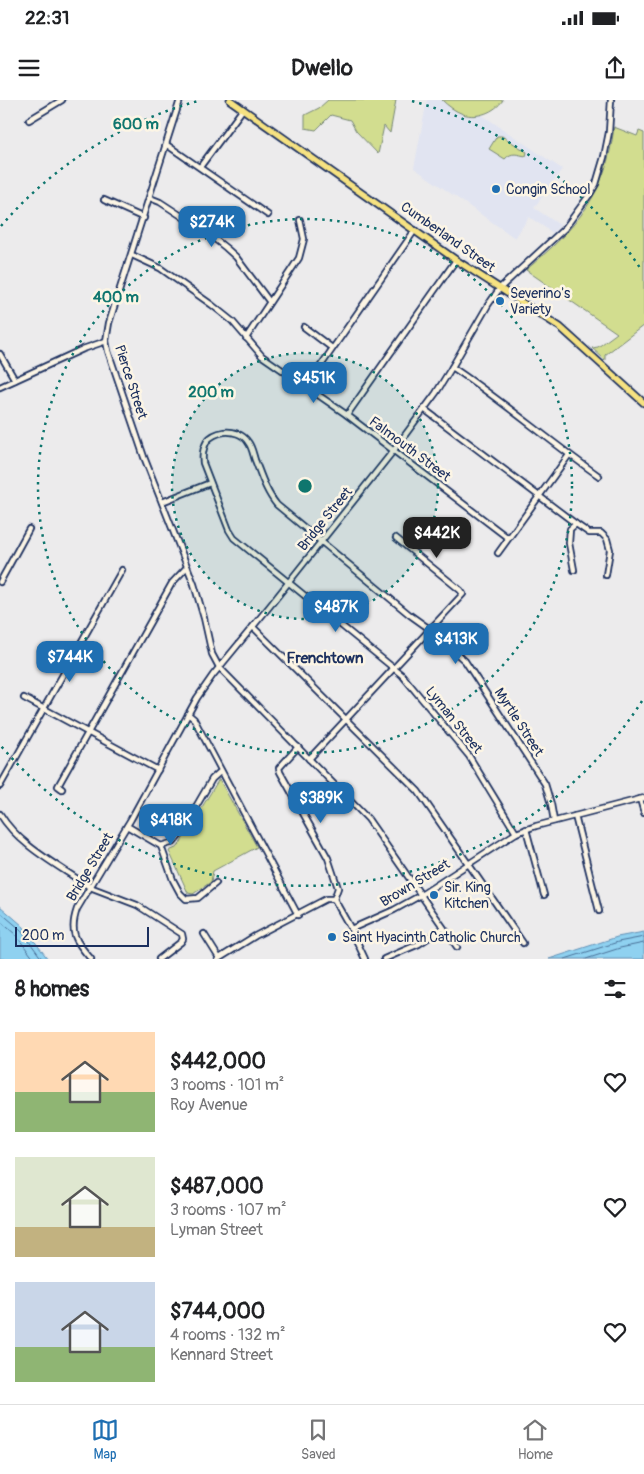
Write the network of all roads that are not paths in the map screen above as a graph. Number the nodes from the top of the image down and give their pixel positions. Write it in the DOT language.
graph roads {
  1 [pos="62,100"];
  2 [pos="180,100"];
  3 [pos="230,100"];
  4 [pos="611,100"];
  5 [pos="243,109"];
  6 [pos="29,120"];
  7 [pos="167,145"];
  8 [pos="200,167"];
  9 [pos="150,198"];
  10 [pos="104,200"];
  11 [pos="268,215"];
  12 [pos="144,218"];
  13 [pos="300,220"];
  14 [pos="415,230"];
  15 [pos="132,255"];
  16 [pos="456,260"];
  17 [pos="500,288"];
  18 [pos="270,302"];
  19 [pos="304,326"];
  20 [pos="246,338"];
  21 [pos="106,341"];
  22 [pos="332,348"];
  23 [pos="0,354"];
  24 [pos="452,367"];
  25 [pos="15,380"];
  26 [pos="0,387"];
  27 [pos="306,387"];
  28 [pos="644,403"];
  29 [pos="424,409"];
  30 [pos="347,415"];
  31 [pos="213,436"];
  32 [pos="394,450"];
  33 [pos="569,455"];
  34 [pos="599,476"];
  35 [pos="210,483"];
  36 [pos="539,496"];
  37 [pos="162,502"];
  38 [pos="576,524"];
  39 [pos="29,529"];
  40 [pos="396,538"];
  41 [pos="508,538"];
  42 [pos="321,542"];
  43 [pos="498,553"];
  44 [pos="187,566"];
  45 [pos="122,570"];
  46 [pos="574,570"];
  47 [pos="606,574"];
  48 [pos="0,582"];
  49 [pos="289,582"];
  50 [pos="252,627"];
  51 [pos="431,630"];
  52 [pos="219,667"];
  53 [pos="395,668"];
  54 [pos="24,698"];
  55 [pos="44,710"];
  56 [pos="188,714"];
  57 [pos="346,720"];
  58 [pos="88,734"];
  59 [pos="298,747"];
  60 [pos="309,759"];
  61 [pos="158,770"];
  62 [pos="221,771"];
  63 [pos="0,786"];
  64 [pos="62,789"];
  65 [pos="642,798"];
  66 [pos="644,813"];
  67 [pos="0,814"];
  68 [pos="575,816"];
  69 [pos="554,821"];
  70 [pos="127,826"];
  71 [pos="526,829"];
  72 [pos="516,833"];
  73 [pos="161,846"];
  74 [pos="468,863"];
  75 [pos="216,883"];
  76 [pos="90,887"];
  77 [pos="421,895"];
  78 [pos="544,895"];
  79 [pos="334,899"];
  80 [pos="599,911"];
  81 [pos="298,914"];
  82 [pos="443,928"];
  83 [pos="351,929"];
  84 [pos="204,934"];
  85 [pos="523,943"];
  86 [pos="457,947"];
  87 [pos="219,958"];
  88 [pos="91,959"];
  89 [pos="159,959"];
  90 [pos="364,959"];
  91 [pos="384,959"];
  1 -- 6 [label="street"];
  2 -- 7 [label="street, Pierce Street"];
  3 -- 5 [label="main road, Cumberland Street"];
  4 -- 17 [label="street, Bridge Street"];
  5 -- 8 [label="street"];
  5 -- 14 [label="main road, Cumberland Street"];
  7 -- 8 [label="street"];
  7 -- 9 [label="street, Pierce Street"];
  8 -- 11 [label="street"];
  9 -- 12 [label="street, Pierce Street"];
  9 -- 18 [label="street"];
  10 -- 12 [label="street"];
  12 -- 15 [label="street, Pierce Street"];
  13 -- 18 [label="street"];
  14 -- 16 [label="main road, Cumberland Street"];
  14 -- 22 [label="street"];
  15 -- 20 [label="street, Falmouth Street"];
  15 -- 21 [label="street, Pierce Street"];
  16 -- 17 [label="main road, Cumberland Street"];
  16 -- 30 [label="street"];
  17 -- 24 [label="street, Bridge Street"];
  17 -- 28 [label="main road, Cumberland Street"];
  18 -- 20 [label="street"];
  19 -- 22 [label="street"];
  20 -- 27 [label="street, Falmouth Street"];
  21 -- 25 [label="street"];
  21 -- 37 [label="street, Pierce Street"];
  22 -- 27 [label="street"];
  23 -- 25 [label="street"];
  24 -- 29 [label="street, Bridge Street"];
  24 -- 33 [label="street"];
  25 -- 26 [label="street"];
  27 -- 30 [label="street, Falmouth Street"];
  29 -- 32 [label="street, Bridge Street"];
  29 -- 36 [label="street"];
  30 -- 32 [label="street, Falmouth Street"];
  31 -- 35 [label="street, Lyman Street"];
  31 -- 42 [label="street, Myrtle Street"];
  32 -- 41 [label="street, Falmouth Street"];
  32 -- 42 [label="street, Bridge Street"];
  33 -- 34 [label="street"];
  33 -- 36 [label="street"];
  35 -- 37 [label="street"];
  35 -- 49 [label="street, Lyman Street"];
  36 -- 38 [label="street"];
  36 -- 41 [label="street"];
  37 -- 44 [label="street, Pierce Street"];
  38 -- 46 [label="street"];
  38 -- 47 [label="street"];
  39 -- 48 [label="street"];
  40 -- 51 [label="street"];
  41 -- 43 [label="street"];
  42 -- 49 [label="street, Bridge Street"];
  42 -- 51 [label="street, Myrtle Street"];
  44 -- 52 [label="street, Pierce Street"];
  44 -- 58 [label="street"];
  45 -- 55 [label="street"];
  49 -- 50 [label="street, Bridge Street"];
  49 -- 53 [label="street, Lyman Street"];
  50 -- 52 [label="street, Bridge Street"];
  50 -- 57 [label="street"];
  51 -- 53 [label="street"];
  51 -- 69 [label="street, Myrtle Street"];
  52 -- 56 [label="street, Bridge Street"];
  52 -- 59 [label="street"];
  53 -- 57 [label="street"];
  53 -- 72 [label="street, Lyman Street"];
  54 -- 55 [label="street"];
  55 -- 58 [label="street"];
  55 -- 63 [label="street"];
  56 -- 61 [label="street, Bridge Street"];
  56 -- 62 [label="street"];
  57 -- 60 [label="street"];
  57 -- 74 [label="street"];
  58 -- 61 [label="street"];
  58 -- 64 [label="street"];
  59 -- 60 [label="street"];
  59 -- 79 [label="street"];
  60 -- 77 [label="street"];
  61 -- 70 [label="street, Bridge Street"];
  62 -- 73 [label="street"];
  62 -- 81 [label="street"];
  65 -- 66 [label="street"];
  65 -- 68 [label="street, Brown Street"];
  67 -- 76 [label="street"];
  68 -- 69 [label="street, Brown Street"];
  68 -- 80 [label="street"];
  69 -- 71 [label="street, Brown Street"];
  70 -- 73 [label="street"];
  70 -- 76 [label="street, Bridge Street"];
  71 -- 72 [label="street, Brown Street"];
  71 -- 78 [label="street"];
  72 -- 74 [label="street, Brown Street"];
  73 -- 75 [label="street"];
  74 -- 77 [label="street, Brown Street"];
  74 -- 85 [label="street"];
  76 -- 88 [label="street, Bridge Street"];
  76 -- 89 [label="street"];
  77 -- 82 [label="street"];
  77 -- 83 [label="street, Brown Street"];
  79 -- 81 [label="street"];
  79 -- 83 [label="street"];
  81 -- 87 [label="street"];
  82 -- 86 [label="street"];
  82 -- 91 [label="street"];
  83 -- 90 [label="street"];
  84 -- 87 [label="street"];
}
